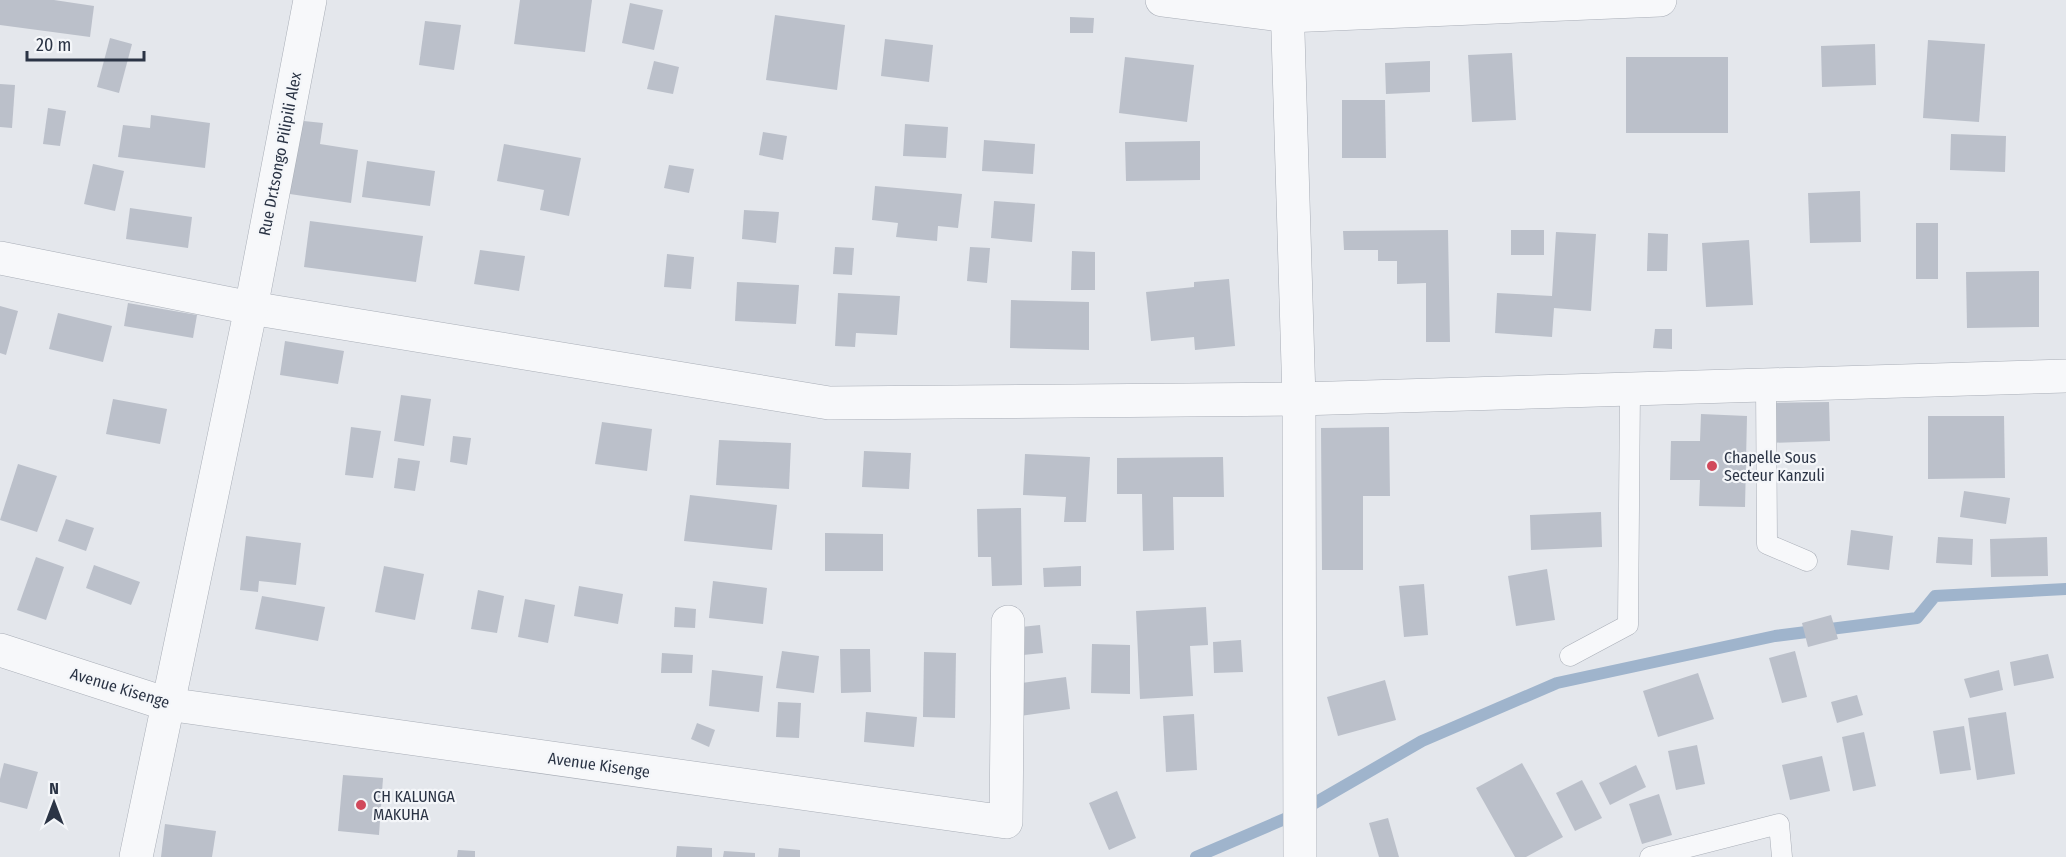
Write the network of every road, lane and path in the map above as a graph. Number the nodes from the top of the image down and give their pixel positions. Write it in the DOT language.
graph roads {
  1 [pos="310,0"];
  2 [pos="1162,0"];
  3 [pos="1660,0"];
  4 [pos="1287,8"];
  5 [pos="0,258"];
  6 [pos="251,308"];
  7 [pos="2066,376"];
  8 [pos="1766,384"];
  9 [pos="1630,389"];
  10 [pos="1299,399"];
  11 [pos="1807,561"];
  12 [pos="1008,622"];
  13 [pos="0,650"];
  14 [pos="1570,656"];
  15 [pos="167,704"];
  16 [pos="136,857"];
  17 [pos="1300,857"];
  18 [pos="1650,857"];
  19 [pos="1782,857"];
  1 -- 6 [label="street, Rue Dr.tsongo Pilipili Alex"];
  2 -- 4 [label="street"];
  3 -- 4 [label="street"];
  4 -- 10 [label="street"];
  5 -- 6 [label="street"];
  6 -- 10 [label="street"];
  6 -- 15 [label="street, Rue Dr.tsongo Pilipili Alex"];
  7 -- 8 [label="street"];
  8 -- 9 [label="street"];
  8 -- 11 [label="lane"];
  9 -- 10 [label="street"];
  9 -- 14 [label="lane"];
  10 -- 17 [label="street"];
  12 -- 15 [label="street, Avenue Kisenge"];
  13 -- 15 [label="street, Avenue Kisenge"];
  15 -- 16 [label="street, Rue Dr.tsongo Pilipili Alex"];
  18 -- 19 [label="lane"];
}
